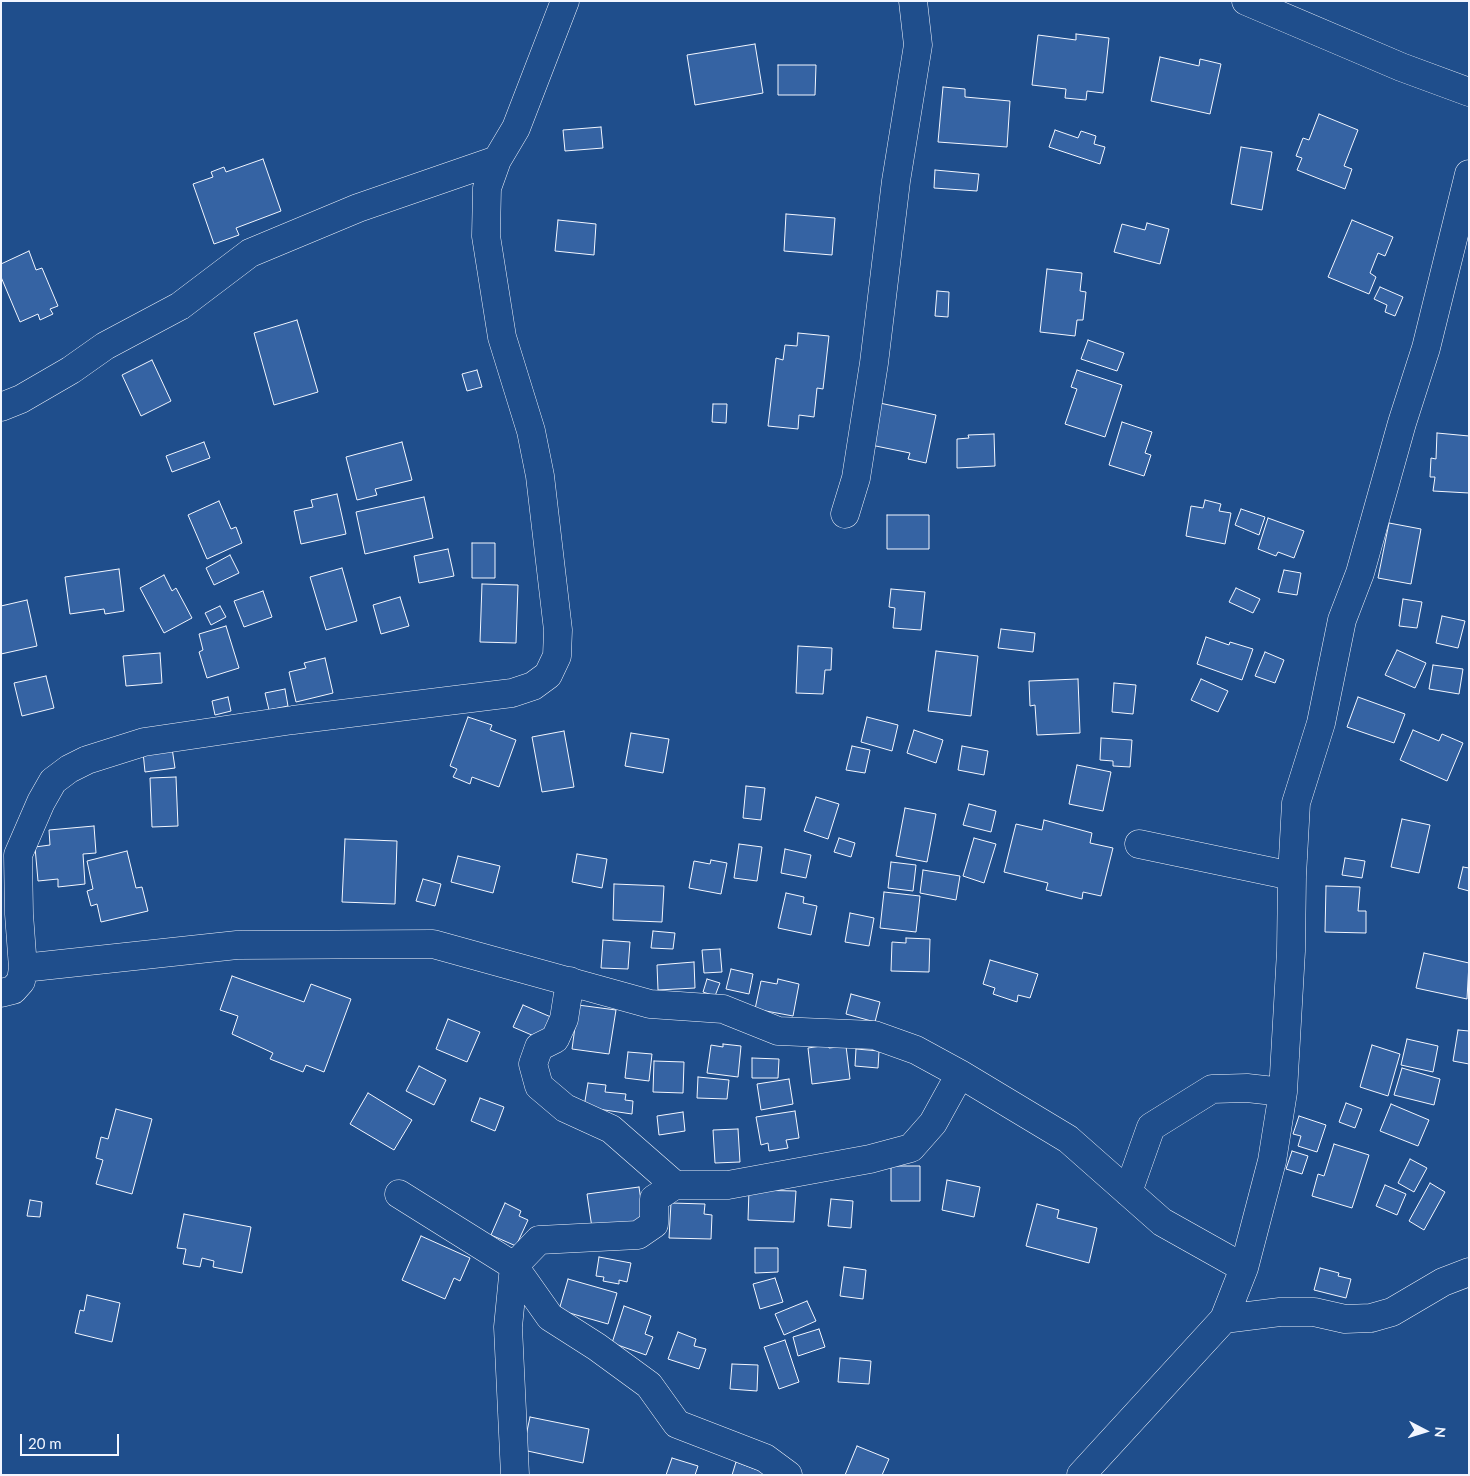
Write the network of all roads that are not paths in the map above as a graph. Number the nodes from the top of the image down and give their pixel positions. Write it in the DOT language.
graph roads {
  1 [pos="565,1"];
  2 [pos="913,1"];
  3 [pos="1246,1"];
  4 [pos="1469,92"];
  5 [pos="497,160"];
  6 [pos="1469,174"];
  7 [pos="1,407"];
  8 [pos="845,514"];
  9 [pos="1139,844"];
  10 [pos="1292,876"];
  11 [pos="23,968"];
  12 [pos="570,981"];
  13 [pos="1,993"];
  14 [pos="960,1074"];
  15 [pos="1283,1092"];
  16 [pos="675,1185"];
  17 [pos="1128,1192"];
  18 [pos="399,1194"];
  19 [pos="514,1266"];
  20 [pos="1244,1268"];
  21 [pos="1469,1272"];
  22 [pos="1224,1319"];
  23 [pos="515,1475"];
  24 [pos="788,1475"];
  25 [pos="1081,1475"];
  1 -- 5 [label="street"];
  2 -- 8 [label="street"];
  3 -- 4 [label="street"];
  5 -- 7 [label="street"];
  5 -- 11 [label="street"];
  6 -- 10 [label="street"];
  9 -- 10 [label="street"];
  10 -- 15 [label="street"];
  11 -- 12 [label="street"];
  11 -- 13 [label="street"];
  12 -- 14 [label="street"];
  12 -- 16 [label="street"];
  14 -- 16 [label="street"];
  14 -- 17 [label="street"];
  15 -- 17 [label="street"];
  15 -- 20 [label="street"];
  16 -- 19 [label="street"];
  17 -- 20 [label="street"];
  18 -- 19 [label="street"];
  19 -- 23 [label="street"];
  19 -- 24 [label="street"];
  20 -- 22 [label="street"];
  21 -- 22 [label="street"];
  22 -- 25 [label="street"];
}
